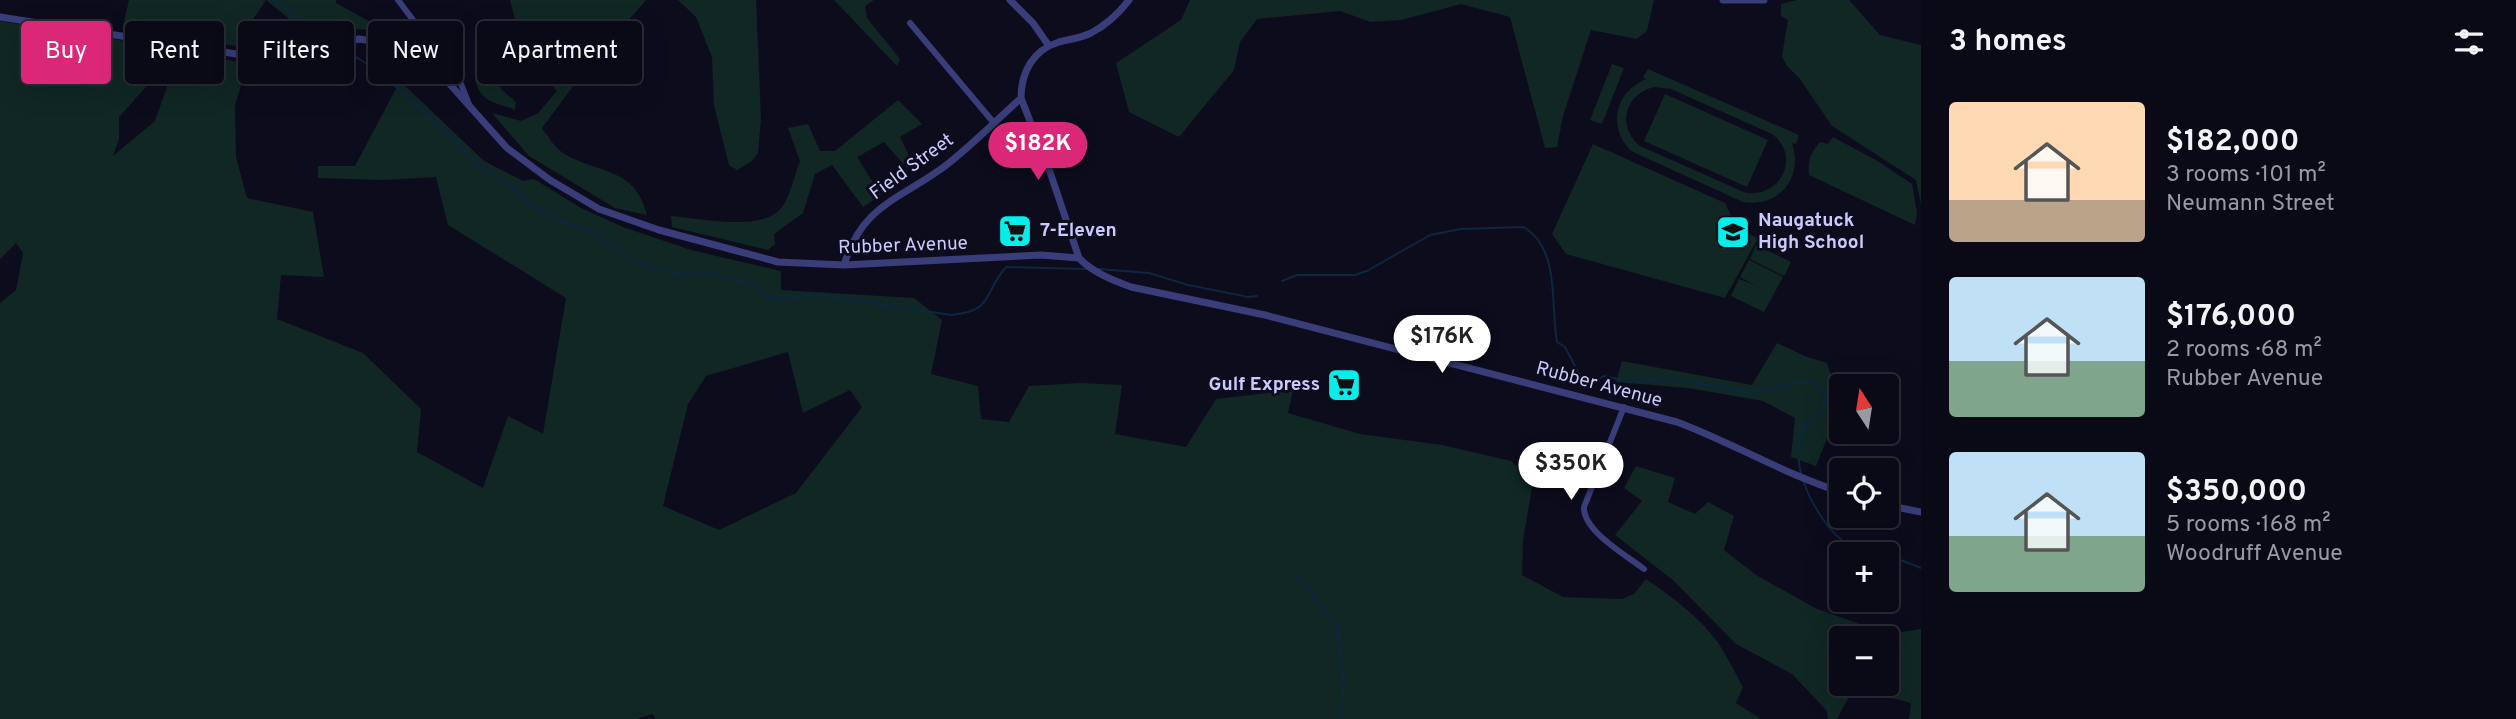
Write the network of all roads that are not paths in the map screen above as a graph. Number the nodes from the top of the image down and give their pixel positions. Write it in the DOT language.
graph roads {
  1 [pos="398,0"];
  2 [pos="1010,0"];
  3 [pos="1129,0"];
  4 [pos="1723,0"];
  5 [pos="1764,0"];
  6 [pos="0,17"];
  7 [pos="911,23"];
  8 [pos="1049,47"];
  9 [pos="1021,98"];
  10 [pos="469,104"];
  11 [pos="994,123"];
  12 [pos="1080,260"];
  13 [pos="844,265"];
  14 [pos="1624,407"];
  15 [pos="1829,488"];
  16 [pos="1899,508"];
  17 [pos="1921,512"];
  18 [pos="1644,569"];
  1 -- 10 [label="street"];
  2 -- 8 [label="street"];
  3 -- 8 [label="street"];
  4 -- 5 [label="street"];
  6 -- 10 [label="street, Rubber Avenue"];
  7 -- 11 [label="street"];
  8 -- 9 [label="street"];
  9 -- 11 [label="street, Field Street"];
  9 -- 12 [label="street"];
  10 -- 13 [label="street, Rubber Avenue"];
  11 -- 13 [label="street, Field Street"];
  12 -- 13 [label="street, Rubber Avenue"];
  12 -- 14 [label="street, Rubber Avenue"];
  14 -- 15 [label="street, Rubber Avenue"];
  14 -- 18 [label="street"];
  16 -- 17 [label="street"];
}
